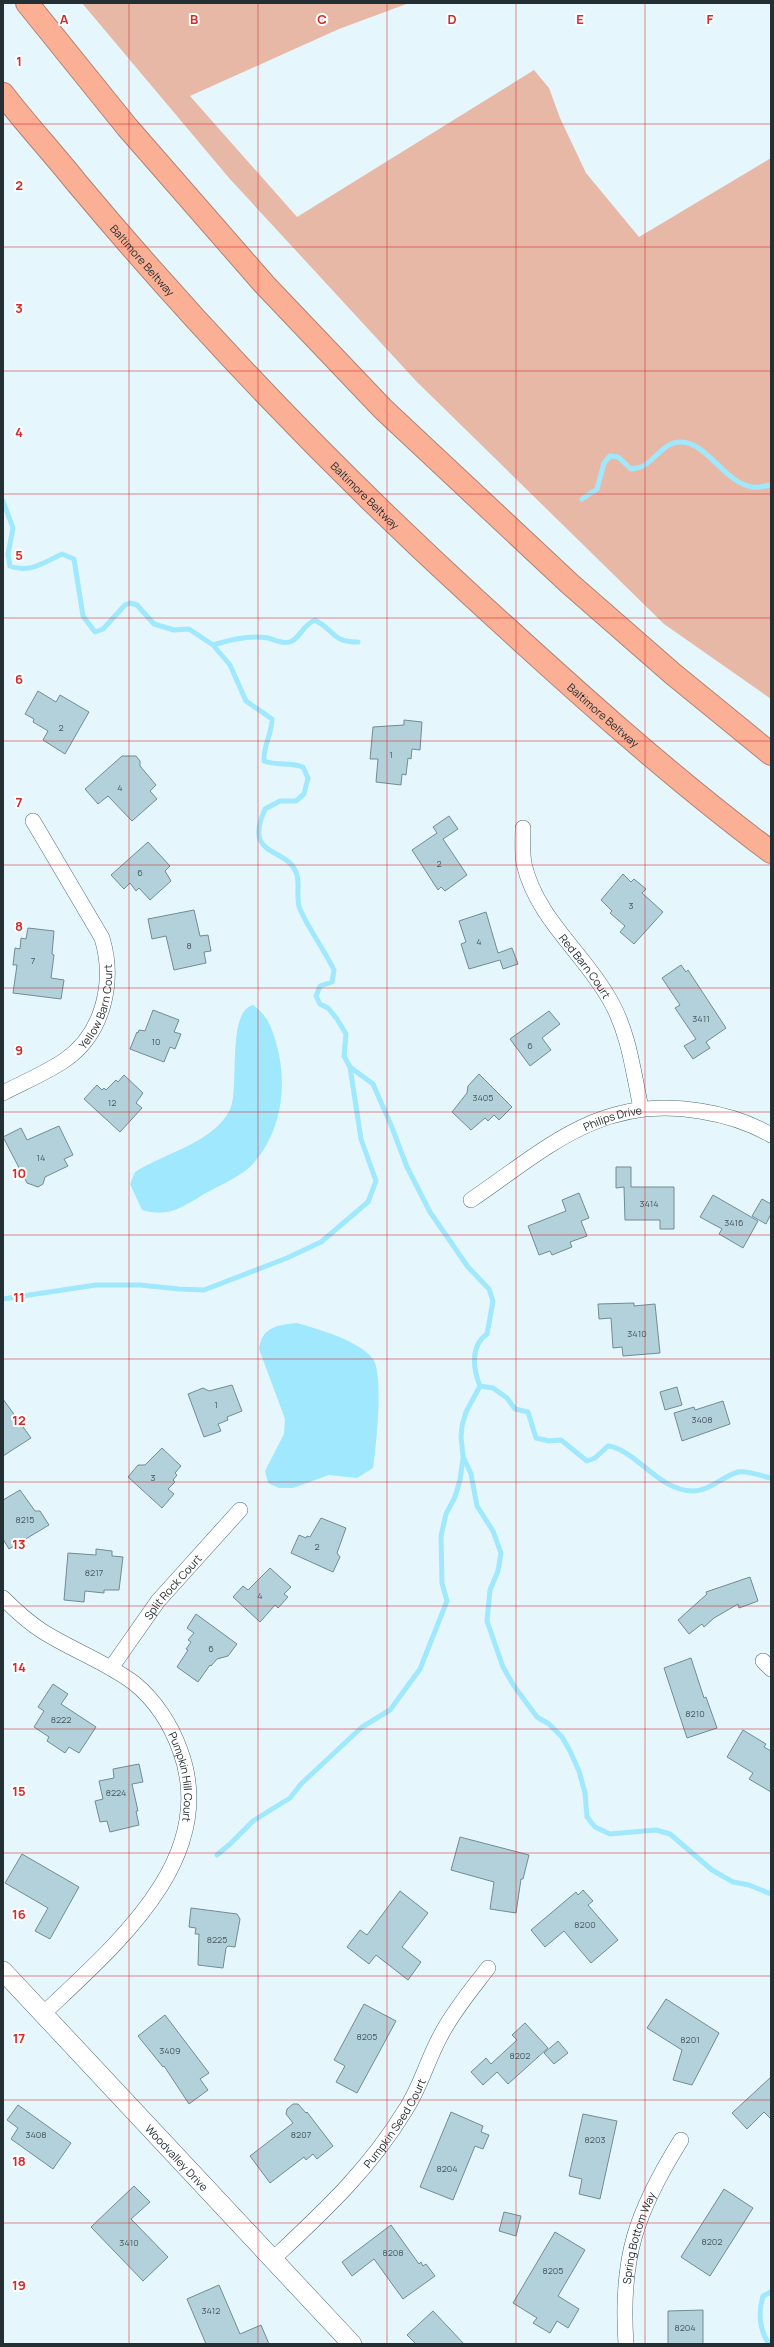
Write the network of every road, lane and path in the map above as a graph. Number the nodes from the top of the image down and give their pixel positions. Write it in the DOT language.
graph roads {
  1 [pos="27,3"];
  2 [pos="3,94"];
  3 [pos="771,754"];
  4 [pos="33,821"];
  5 [pos="523,828"];
  6 [pos="771,852"];
  7 [pos="3,1093"];
  8 [pos="641,1108"];
  9 [pos="771,1136"];
  10 [pos="471,1200"];
  11 [pos="240,1510"];
  12 [pos="3,1598"];
  13 [pos="112,1668"];
  14 [pos="488,1968"];
  15 [pos="3,1971"];
  16 [pos="44,2014"];
  17 [pos="680,2140"];
  18 [pos="273,2259"];
  19 [pos="352,2344"];
  20 [pos="626,2344"];
  1 -- 3 [label="highway"];
  2 -- 6 [label="highway, Baltimore Beltway"];
  4 -- 7 [label="street, Yellow Barn Court"];
  5 -- 8 [label="street, Red Barn Court"];
  8 -- 9 [label="street, Philips Drive"];
  8 -- 10 [label="street, Philips Drive"];
  11 -- 13 [label="street, Split Rock Court"];
  12 -- 13 [label="street, Pumpkin Hill Court"];
  13 -- 16 [label="street, Pumpkin Hill Court"];
  14 -- 18 [label="street, Pumpkin Seed Court"];
  15 -- 16 [label="street, Woodvalley Drive"];
  16 -- 18 [label="street, Woodvalley Drive"];
  17 -- 20 [label="street, Spring Bottom Way"];
  18 -- 19 [label="street, Woodvalley Drive"];
}
